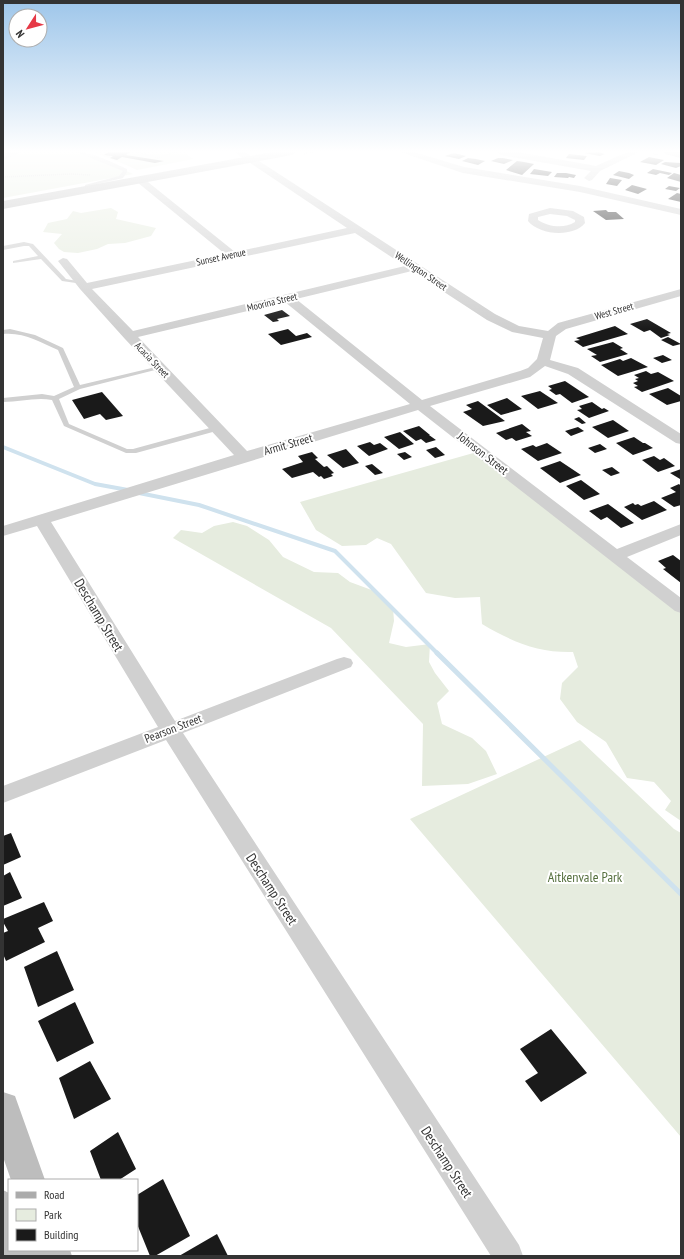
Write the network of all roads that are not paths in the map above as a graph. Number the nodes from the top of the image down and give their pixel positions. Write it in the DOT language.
graph roads {
  1 [pos="178,211"];
  2 [pos="329,211"];
  3 [pos="357,229"];
  4 [pos="3,248"];
  5 [pos="233,255"];
  6 [pos="41,257"];
  7 [pos="62,261"];
  8 [pos="16,262"];
  9 [pos="414,267"];
  10 [pos="83,285"];
  11 [pos="681,292"];
  12 [pos="669,295"];
  13 [pos="287,298"];
  14 [pos="681,302"];
  15 [pos="3,332"];
  16 [pos="550,334"];
  17 [pos="129,336"];
  18 [pos="544,362"];
  19 [pos="160,368"];
  20 [pos="78,388"];
  21 [pos="55,398"];
  22 [pos="3,400"];
  23 [pos="420,405"];
  24 [pos="217,428"];
  25 [pos="681,440"];
  26 [pos="244,457"];
  27 [pos="41,519"];
  28 [pos="681,529"];
  29 [pos="3,531"];
  30 [pos="616,555"];
  31 [pos="681,607"];
  32 [pos="344,663"];
  33 [pos="170,730"];
  34 [pos="3,795"];
  35 [pos="3,1108"];
  36 [pos="28,1179"];
  37 [pos="3,1208"];
  38 [pos="8,1223"];
  39 [pos="508,1256"];
  1 -- 5 [label="street"];
  2 -- 3 [label="street, Wellington Street"];
  3 -- 5 [label="street, Sunset Avenue"];
  3 -- 9 [label="street, Wellington Street"];
  4 -- 6 [label="lane"];
  5 -- 10 [label="street, Sunset Avenue"];
  6 -- 8 [label="lane"];
  6 -- 10 [label="lane"];
  7 -- 10 [label="street, Acacia Street"];
  9 -- 13 [label="street, Moorina Street"];
  9 -- 16 [label="street, Wellington Street"];
  10 -- 17 [label="street, Acacia Street"];
  11 -- 12 [label="street, West Street"];
  12 -- 14 [label="street"];
  12 -- 16 [label="street, West Street"];
  13 -- 17 [label="street, Moorina Street"];
  13 -- 23 [label="street, Johnson Street"];
  15 -- 20 [label="lane"];
  16 -- 18 [label="street"];
  17 -- 19 [label="street, Acacia Street"];
  18 -- 23 [label="street, Armit Street"];
  18 -- 25 [label="street"];
  19 -- 20 [label="lane"];
  19 -- 24 [label="street, Acacia Street"];
  20 -- 21 [label="lane"];
  21 -- 22 [label="lane"];
  21 -- 24 [label="lane"];
  23 -- 26 [label="street, Armit Street"];
  23 -- 30 [label="street, Johnson Street"];
  24 -- 26 [label="street, Acacia Street"];
  26 -- 27 [label="street, Armit Street"];
  27 -- 29 [label="street, Armit Street"];
  27 -- 33 [label="street, Deschamp Street"];
  28 -- 30 [label="street"];
  30 -- 31 [label="street, Johnson Street"];
  32 -- 33 [label="street, Pearson Street"];
  33 -- 34 [label="street, Pearson Street"];
  33 -- 39 [label="street, Deschamp Street"];
  35 -- 36 [label="main road"];
  37 -- 38 [label="main road"];
}
